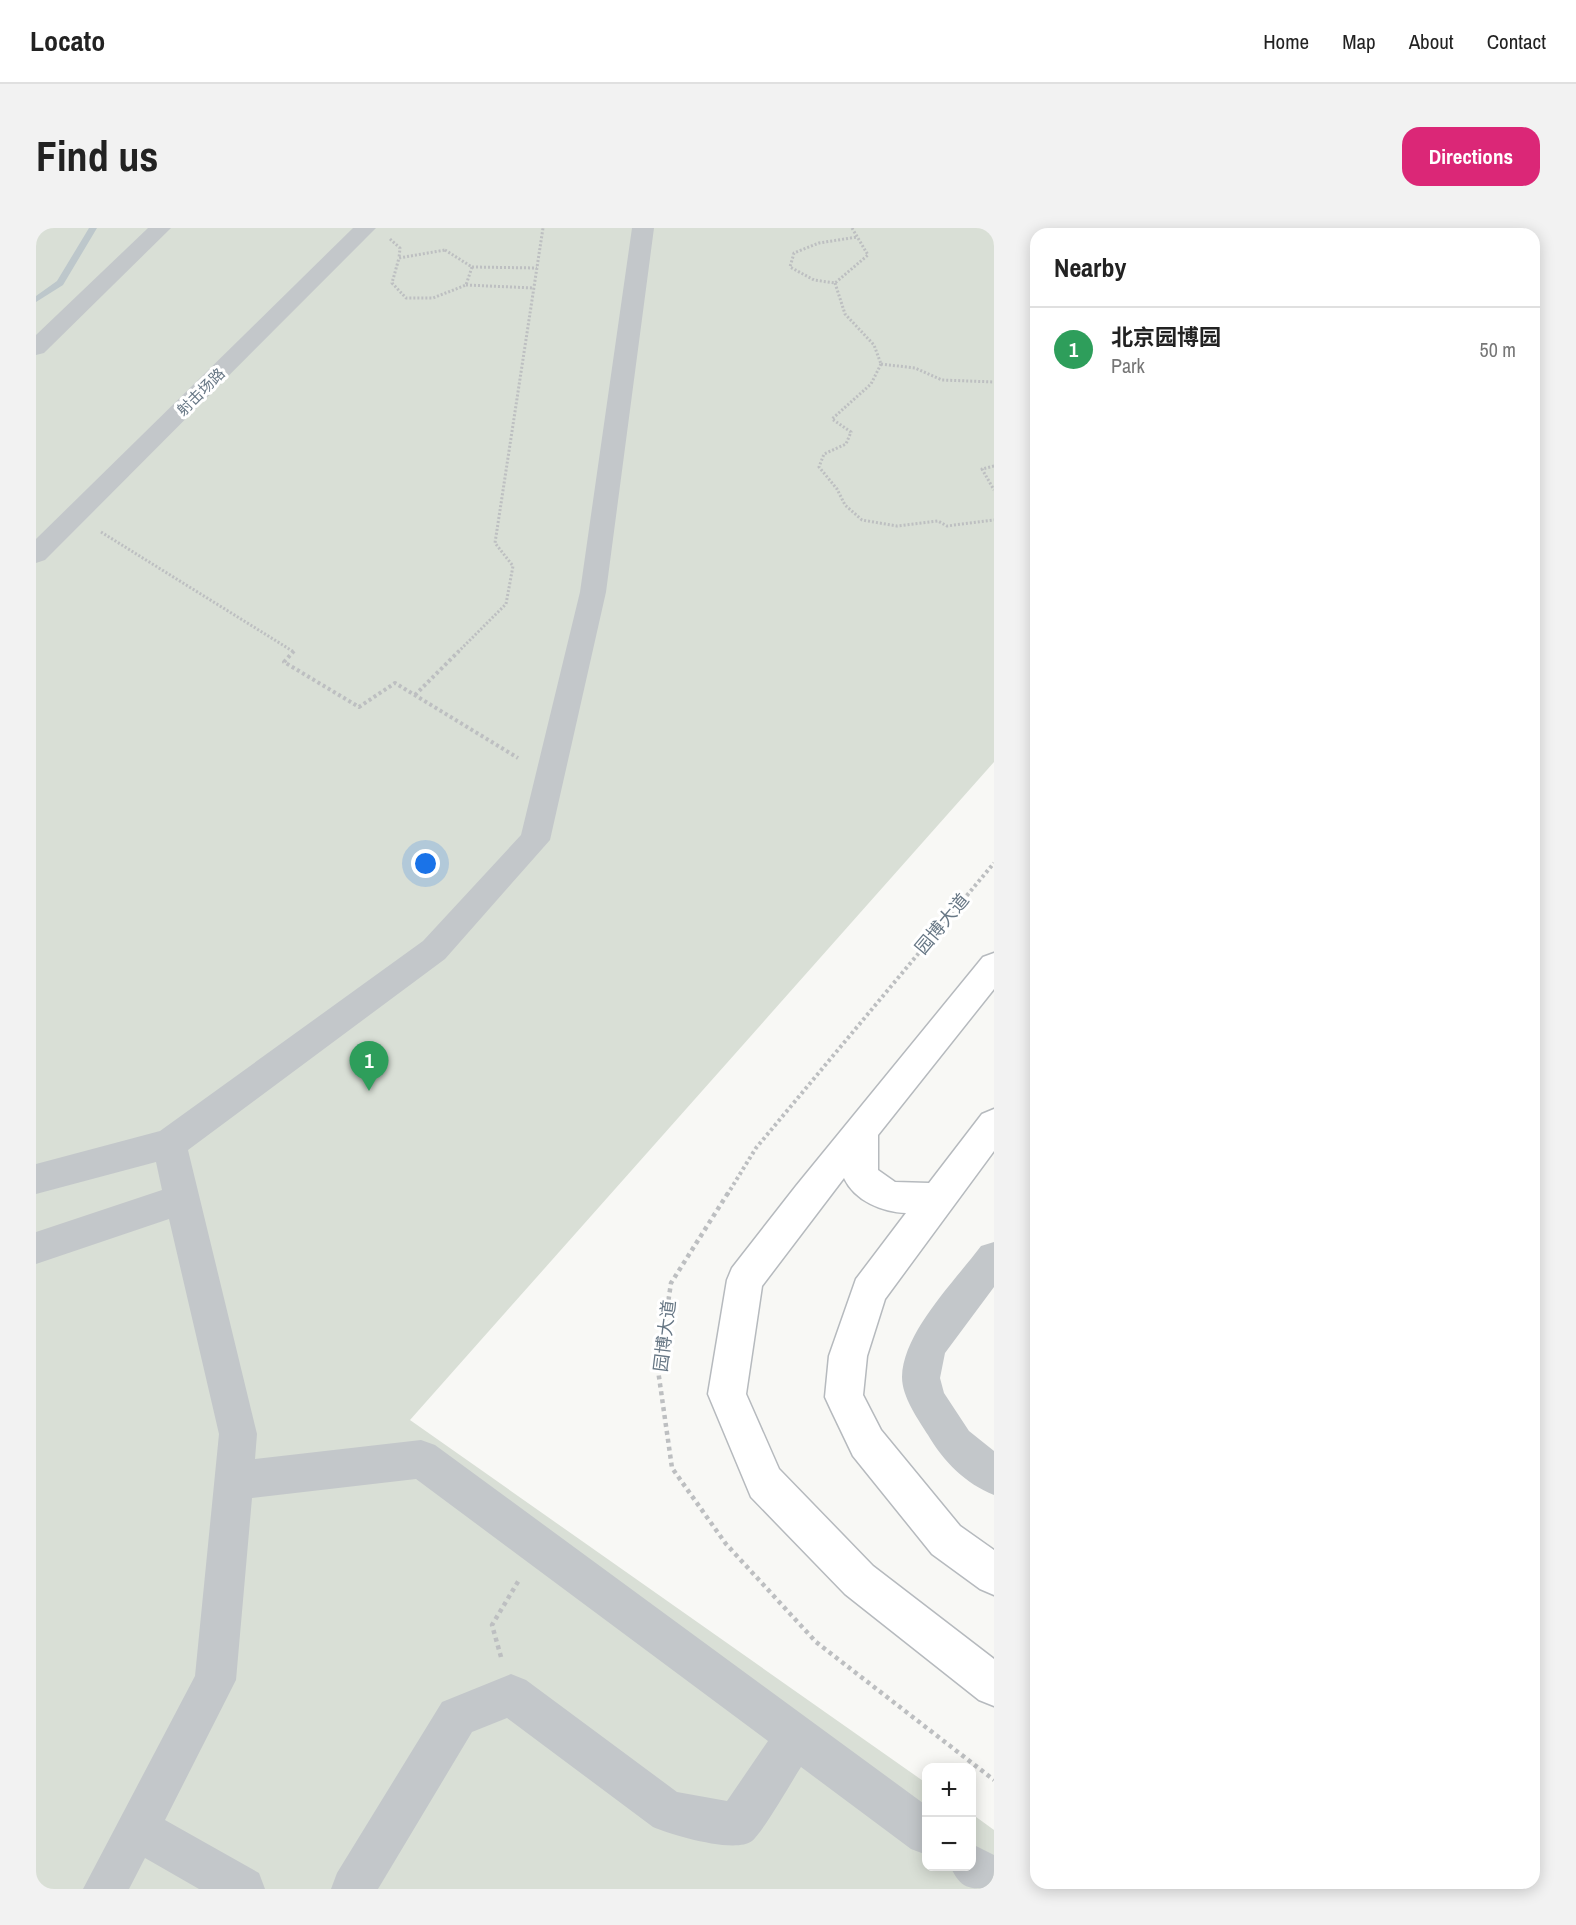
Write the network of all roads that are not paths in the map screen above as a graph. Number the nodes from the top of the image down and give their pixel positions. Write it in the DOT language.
graph roads {
  1 [pos="160,228"];
  2 [pos="365,228"];
  3 [pos="643,228"];
  4 [pos="36,348"];
  5 [pos="36,554"];
  6 [pos="994,966"];
  7 [pos="994,1124"];
  8 [pos="861,1134"];
  9 [pos="169,1144"];
  10 [pos="36,1179"];
  11 [pos="182,1199"];
  12 [pos="938,1199"];
  13 [pos="36,1248"];
  14 [pos="994,1258"];
  15 [pos="994,1476"];
  16 [pos="234,1481"];
  17 [pos="994,1575"];
  18 [pos="994,1685"];
  19 [pos="796,1737"];
  20 [pos="137,1828"];
  21 [pos="922,1829"];
  22 [pos="976,1869"];
  23 [pos="994,1882"];
  24 [pos="105,1889"];
  25 [pos="243,1889"];
  26 [pos="353,1889"];
  1 -- 4 [label="street"];
  2 -- 5 [label="street, 射击场路"];
  3 -- 9 [label="street"];
  6 -- 8 [label="main road"];
  7 -- 12 [label="main road"];
  8 -- 12 [label="main road"];
  8 -- 18 [label="main road"];
  9 -- 10 [label="street"];
  9 -- 11 [label="street"];
  11 -- 13 [label="street"];
  11 -- 16 [label="street"];
  12 -- 17 [label="main road"];
  14 -- 15 [label="street"];
  16 -- 19 [label="street"];
  16 -- 20 [label="street"];
  19 -- 21 [label="street"];
  19 -- 26 [label="street"];
  20 -- 24 [label="street"];
  20 -- 25 [label="street"];
  22 -- 23 [label="street"];
}
